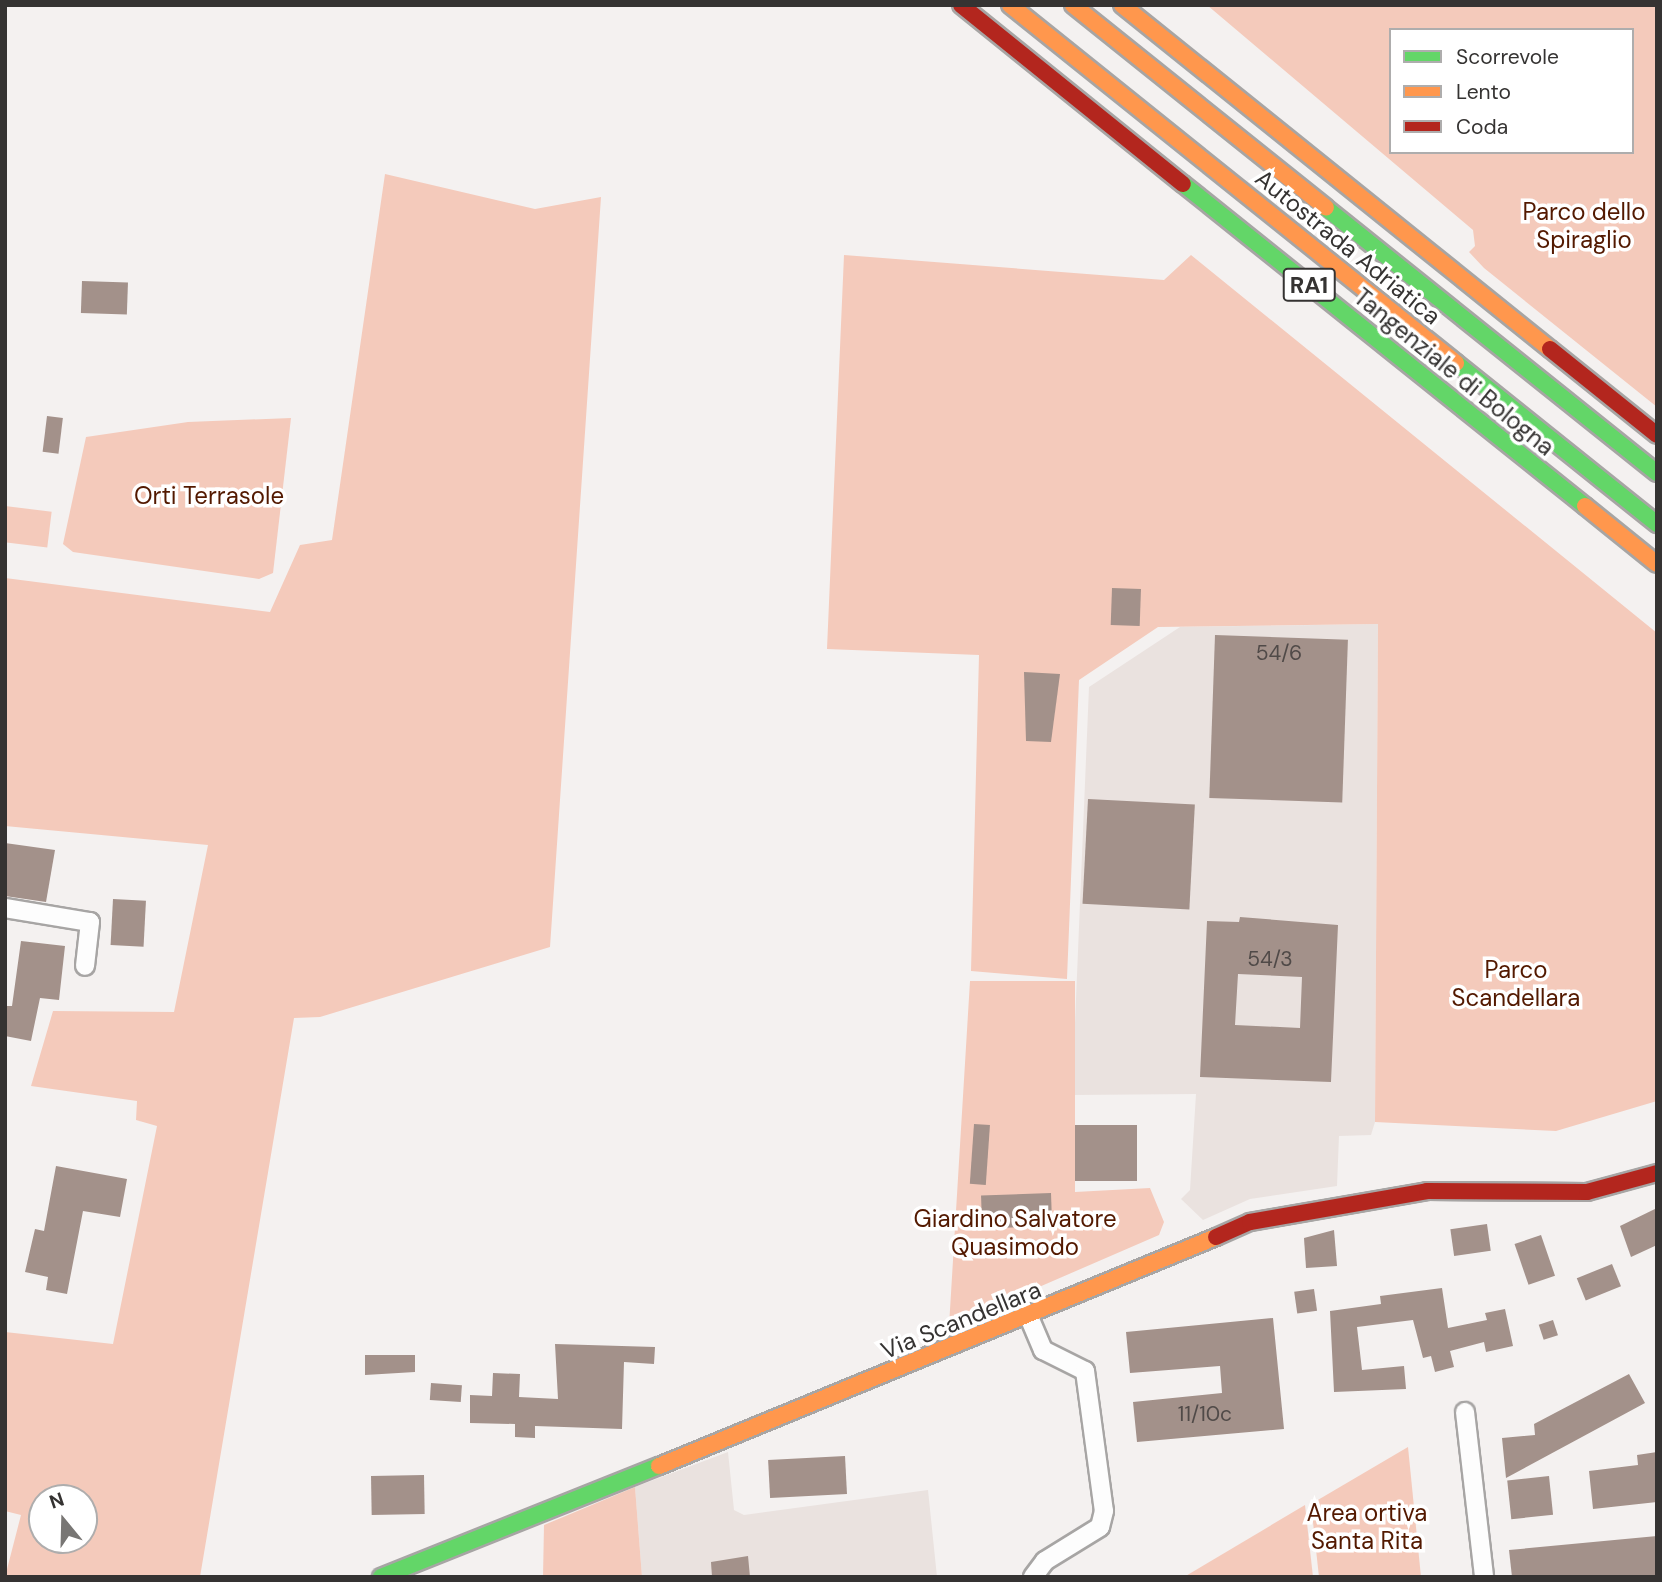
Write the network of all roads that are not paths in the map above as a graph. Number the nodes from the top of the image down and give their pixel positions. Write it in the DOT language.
graph roads {
  1 [pos="961,5"];
  2 [pos="1010,5"];
  3 [pos="1073,5"];
  4 [pos="1122,5"];
  5 [pos="1657,435"];
  6 [pos="1657,474"];
  7 [pos="1657,524"];
  8 [pos="1657,564"];
  9 [pos="5,908"];
  10 [pos="85,967"];
  11 [pos="1657,1173"];
  12 [pos="1029,1317"];
  13 [pos="1465,1412"];
  14 [pos="381,1577"];
  15 [pos="1033,1577"];
  16 [pos="1484,1577"];
  1 -- 8 [label="main road, Tangenziale di Bologna / RA1"];
  2 -- 7 [label="main road, Autostrada Adriatica"];
  3 -- 6 [label="main road, Autostrada Adriatica"];
  4 -- 5 [label="main road"];
  9 -- 10 [label="street"];
  11 -- 12 [label="main road, Via Scandellara"];
  12 -- 14 [label="main road, Via Scandellara"];
  12 -- 15 [label="street"];
  13 -- 16 [label="street"];
}
